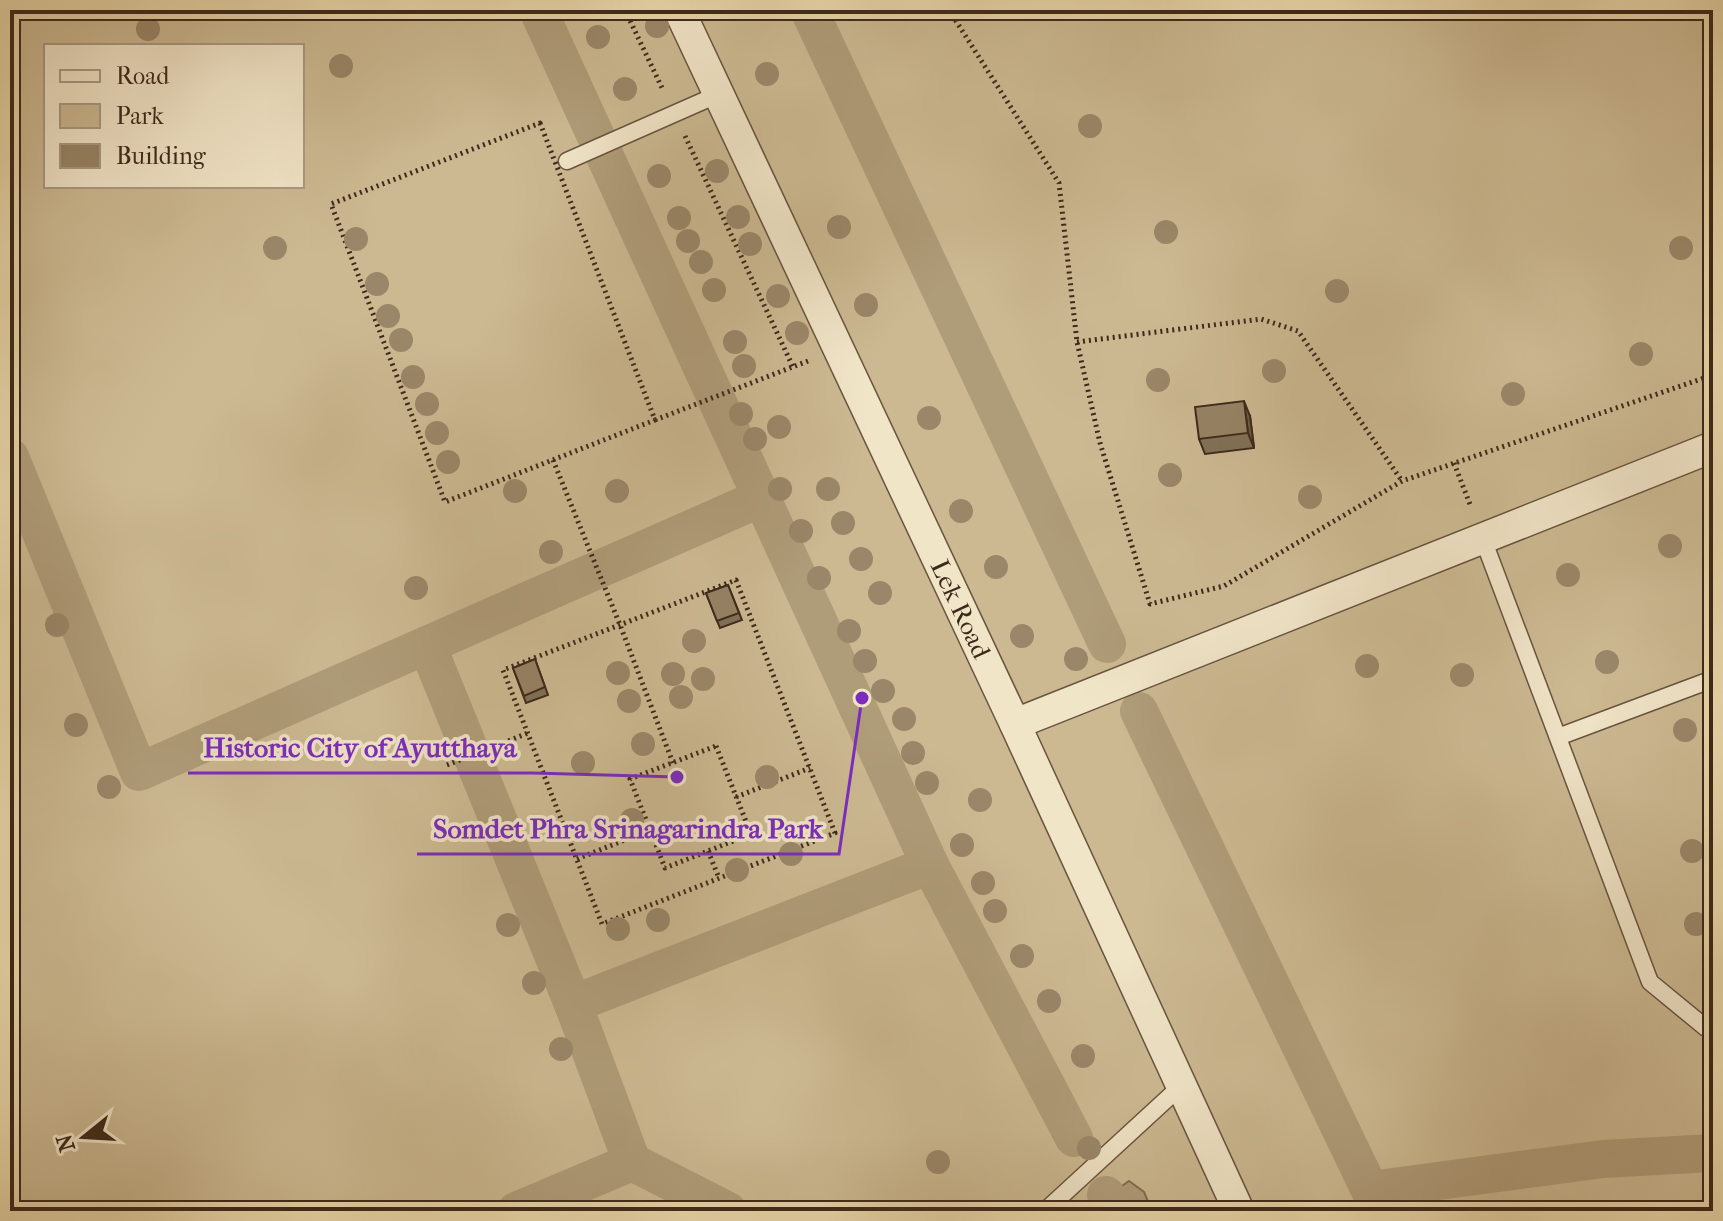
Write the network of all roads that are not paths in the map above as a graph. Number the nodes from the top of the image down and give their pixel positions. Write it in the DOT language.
graph roads {
  1 [pos="679,10"];
  2 [pos="719,94"];
  3 [pos="567,161"];
  4 [pos="1713,447"];
  5 [pos="1483,539"];
  6 [pos="1713,679"];
  7 [pos="1015,724"];
  8 [pos="1558,737"];
  9 [pos="1713,1028"];
  10 [pos="1181,1086"];
  11 [pos="1045,1211"];
  12 [pos="1239,1211"];
  1 -- 2 [label="street, Lek Road"];
  2 -- 3 [label="lane"];
  2 -- 7 [label="street, Lek Road"];
  4 -- 5 [label="street"];
  5 -- 7 [label="street"];
  5 -- 8 [label="lane"];
  6 -- 8 [label="lane"];
  7 -- 10 [label="street, Lek Road"];
  8 -- 9 [label="lane"];
  10 -- 11 [label="lane"];
  10 -- 12 [label="street, Lek Road"];
}
